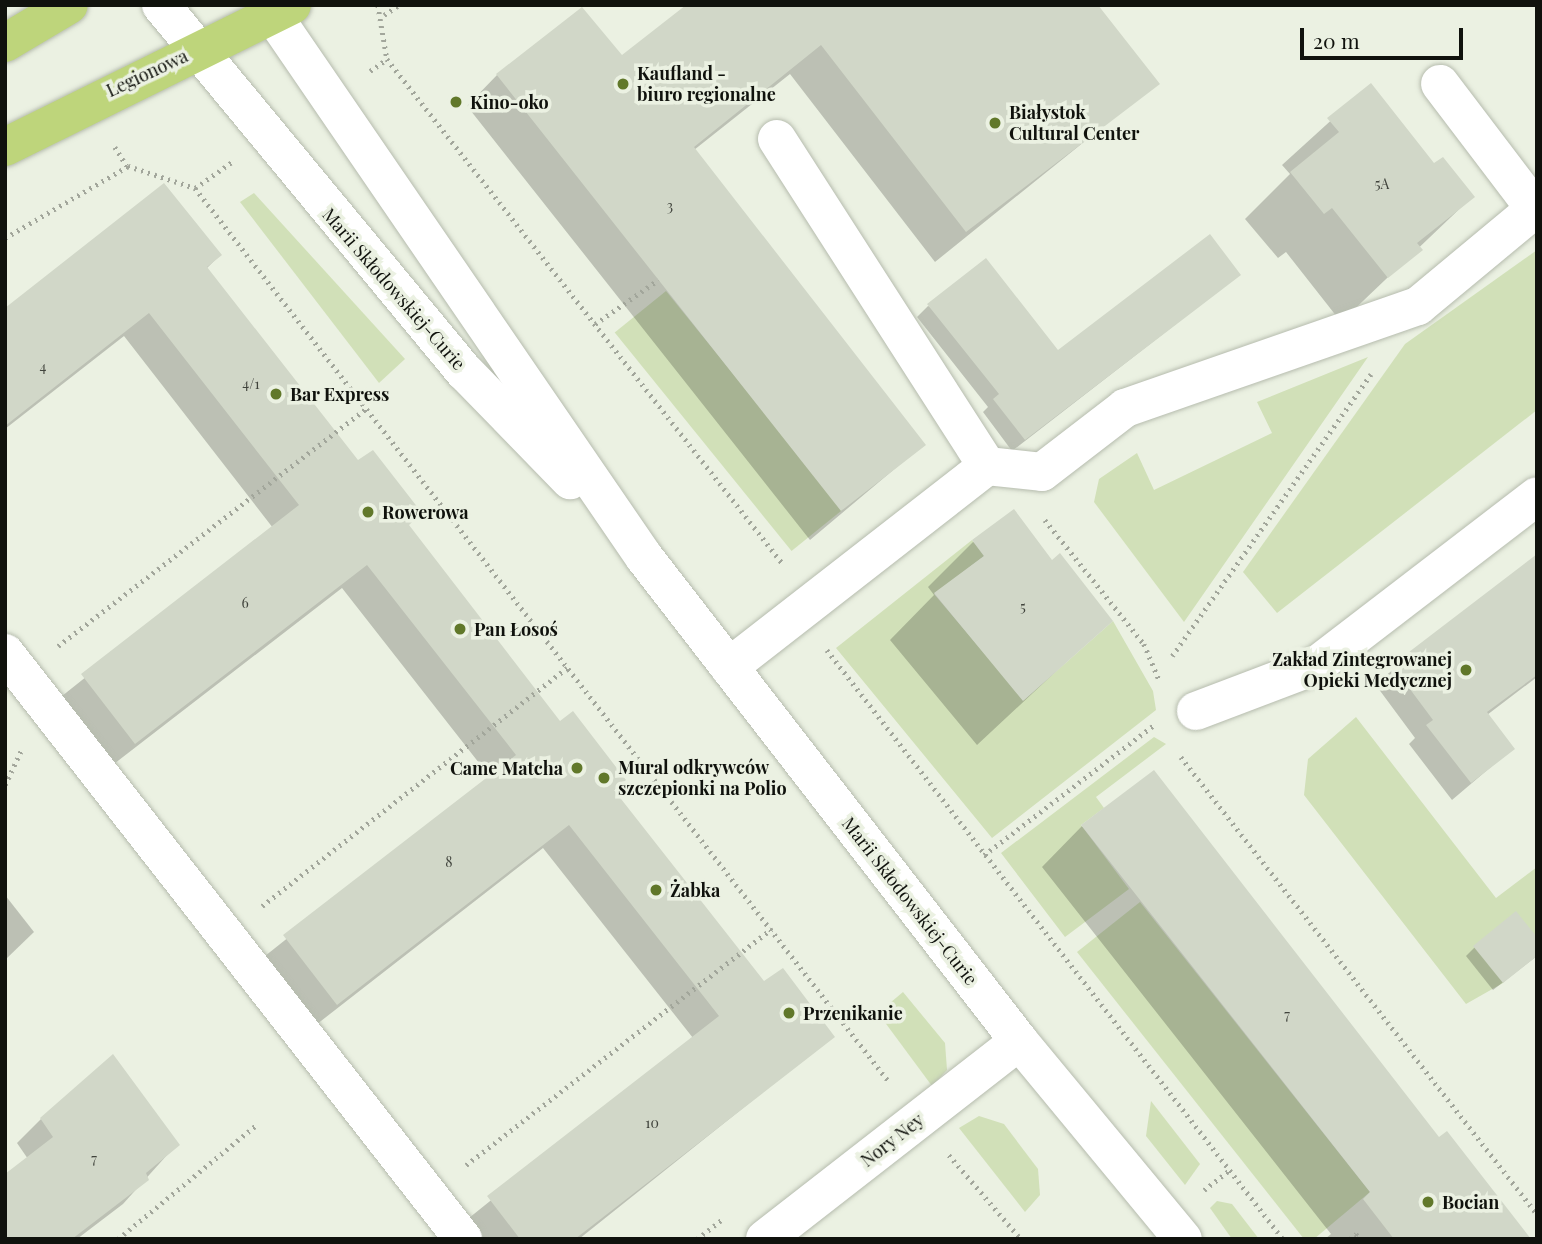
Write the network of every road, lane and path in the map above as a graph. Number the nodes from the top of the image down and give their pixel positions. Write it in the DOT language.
graph roads {
  1 [pos="69,5"];
  2 [pos="161,5"];
  3 [pos="378,5"];
  4 [pos="399,5"];
  5 [pos="277,8"];
  6 [pos="384,15"];
  7 [pos="5,44"];
  8 [pos="193,51"];
  9 [pos="1440,84"];
  10 [pos="330,97"];
  11 [pos="266,139"];
  12 [pos="777,139"];
  13 [pos="5,147"];
  14 [pos="195,188"];
  15 [pos="1536,210"];
  16 [pos="5,237"];
  17 [pos="658,280"];
  18 [pos="1418,306"];
  19 [pos="595,324"];
  20 [pos="366,409"];
  21 [pos="988,466"];
  22 [pos="1537,496"];
  23 [pos="1037,510"];
  24 [pos="644,557"];
  25 [pos="835,637"];
  26 [pos="824,646"];
  27 [pos="5,653"];
  28 [pos="49,653"];
  29 [pos="1172,656"];
  30 [pos="729,667"];
  31 [pos="568,668"];
  32 [pos="1163,689"];
  33 [pos="1179,715"];
  34 [pos="1178,751"];
  35 [pos="984,855"];
  36 [pos="253,913"];
  37 [pos="771,929"];
  38 [pos="1019,1041"];
  39 [pos="918,1119"];
  40 [pos="255,1126"];
  41 [pos="456,1172"];
  42 [pos="1537,1213"];
  43 [pos="118,1239"];
  44 [pos="463,1239"];
  45 [pos="765,1239"];
  46 [pos="1021,1239"];
  47 [pos="1183,1239"];
  48 [pos="1350,1239"];
  49 [pos="1360,1239"];
  1 -- 7 [label="main road"];
  2 -- 8 [label="street, Marii Skłodowskiej-Curie"];
  3 -- 6 [label="path"];
  4 -- 6 [label="path"];
  5 -- 8 [label="main road, Legionowa"];
  5 -- 10 [label="street, Marii Skłodowskiej-Curie"];
  6 -- 10 [label="path"];
  8 -- 11 [label="street, Marii Skłodowskiej-Curie"];
  8 -- 13 [label="main road, Legionowa"];
  9 -- 15 [label="street"];
  10 -- 24 [label="street, Marii Skłodowskiej-Curie"];
  11 -- 14 [label="path"];
  11 -- 24 [label="street, Marii Skłodowskiej-Curie"];
  12 -- 21 [label="street"];
  14 -- 16 [label="path"];
  14 -- 20 [label="path"];
  15 -- 18 [label="street"];
  17 -- 19 [label="path"];
  18 -- 21 [label="street"];
  18 -- 29 [label="path"];
  20 -- 28 [label="path"];
  20 -- 31 [label="path"];
  21 -- 30 [label="street"];
  22 -- 33 [label="street"];
  23 -- 32 [label="path"];
  24 -- 30 [label="street, Marii Skłodowskiej-Curie"];
  25 -- 26 [label="path"];
  27 -- 44 [label="street"];
  30 -- 38 [label="street, Marii Skłodowskiej-Curie"];
  31 -- 36 [label="path"];
  31 -- 37 [label="path"];
  33 -- 35 [label="path"];
  34 -- 42 [label="path"];
  37 -- 39 [label="path"];
  37 -- 41 [label="path"];
  38 -- 39 [label="street, Nory Ney"];
  38 -- 47 [label="street, Marii Skłodowskiej-Curie"];
  39 -- 45 [label="street, Nory Ney"];
  39 -- 46 [label="path"];
  40 -- 43 [label="path"];
  48 -- 49 [label="path"];
}
